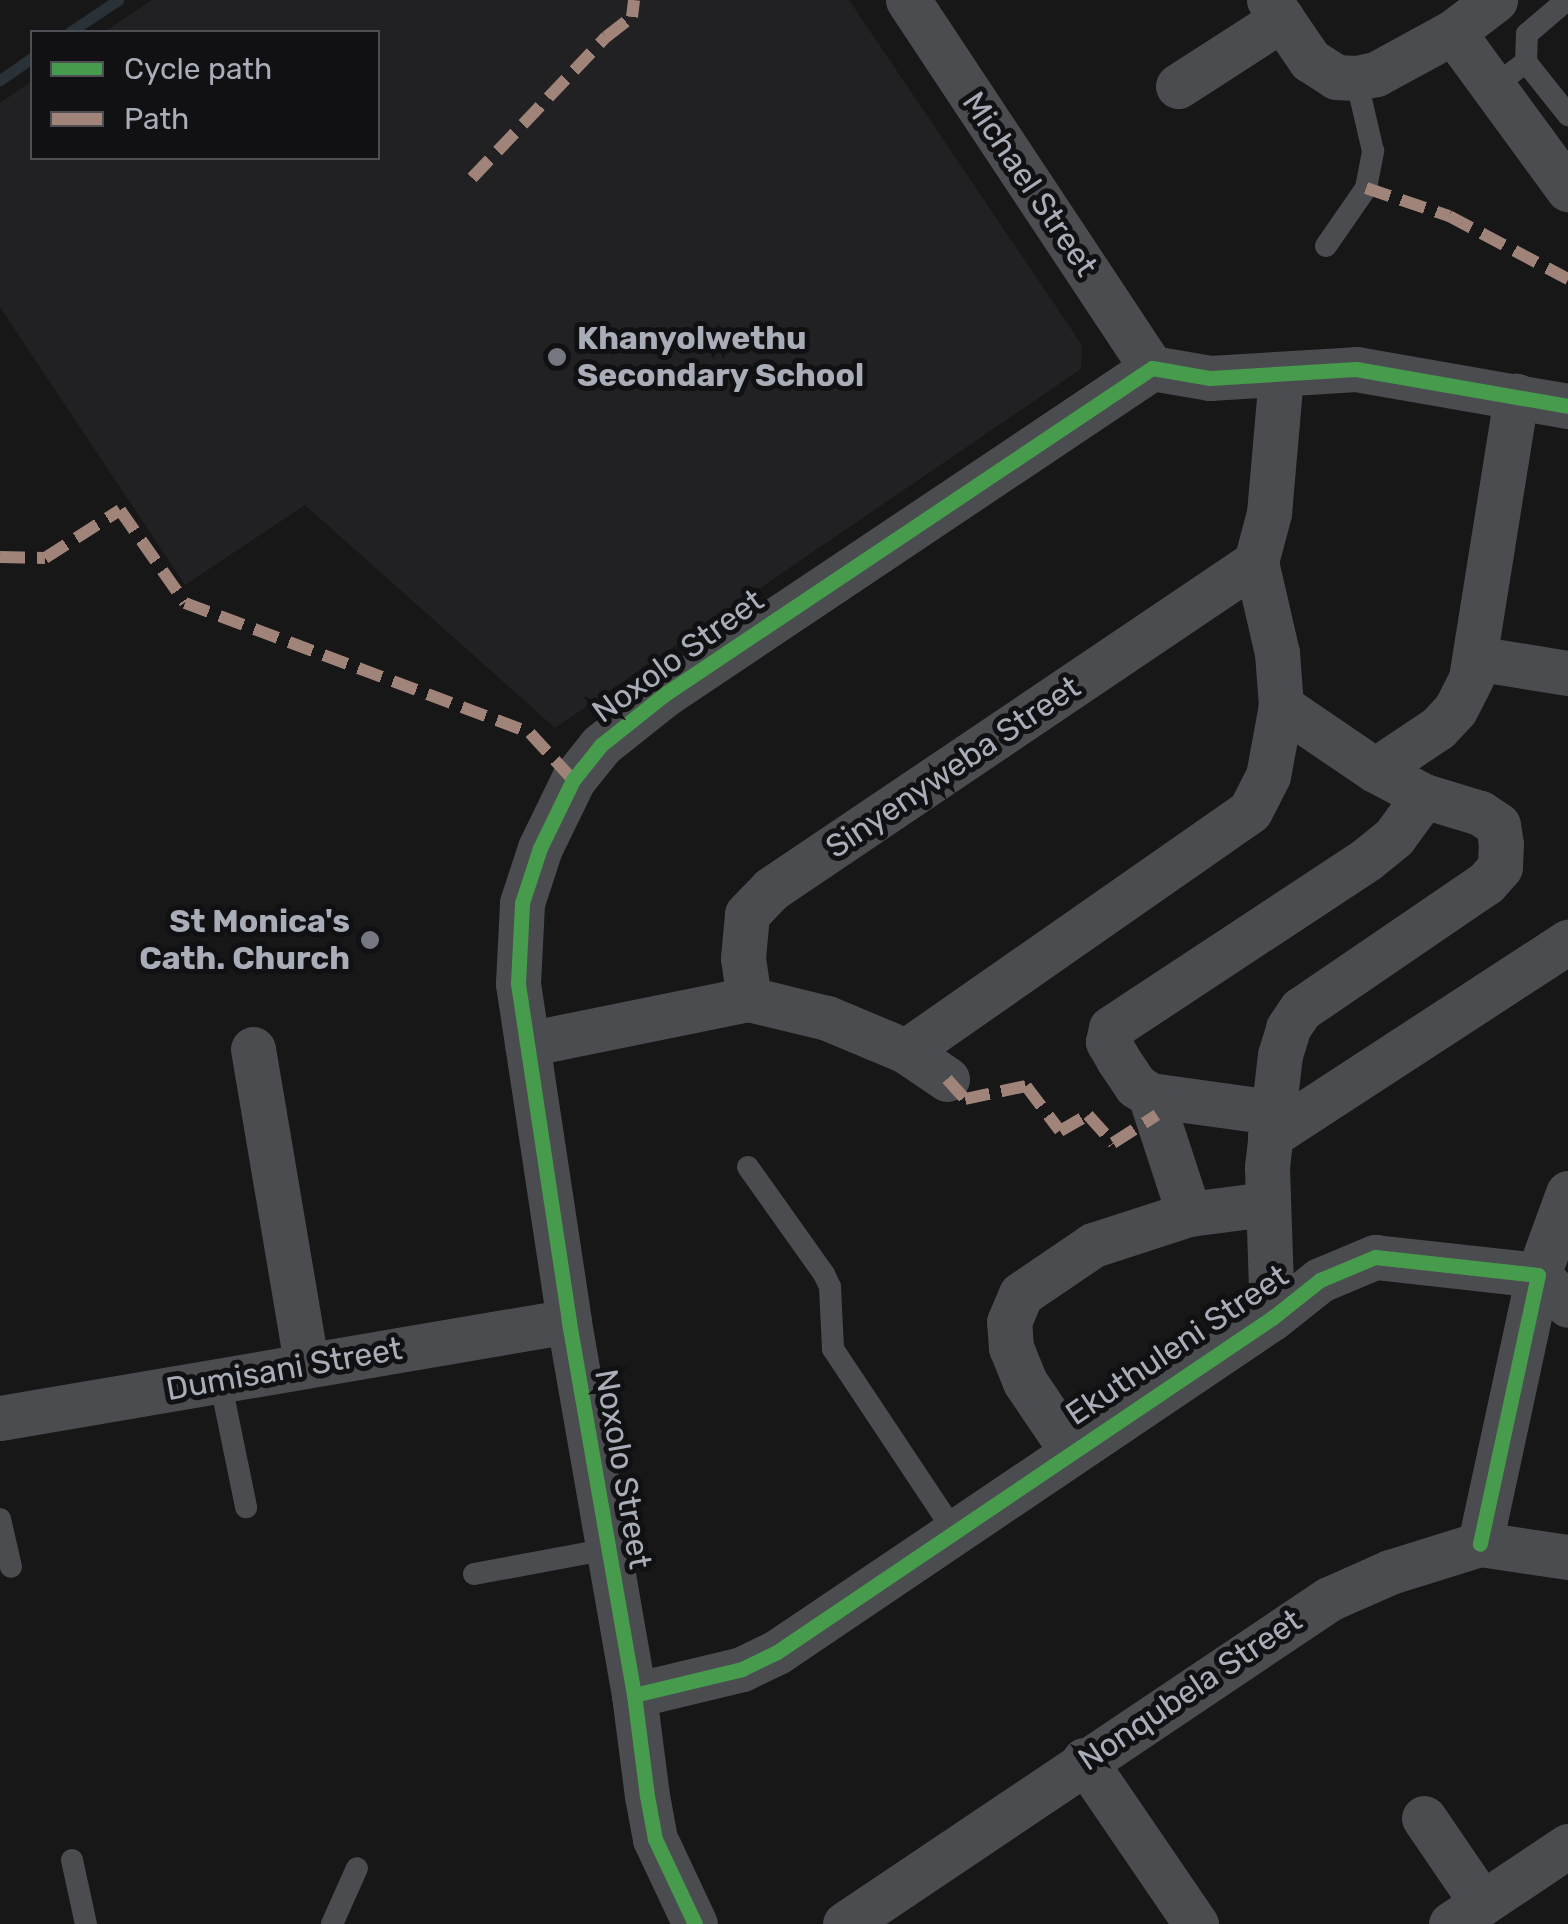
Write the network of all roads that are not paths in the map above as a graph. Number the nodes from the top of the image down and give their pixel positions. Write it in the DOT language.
graph roads {
  1 [pos="908,0"];
  2 [pos="1495,0"];
  3 [pos="1567,0"];
  4 [pos="1276,10"];
  5 [pos="1453,32"];
  6 [pos="1509,74"];
  7 [pos="1356,78"];
  8 [pos="1178,86"];
  9 [pos="1568,115"];
  10 [pos="1568,189"];
  11 [pos="1326,246"];
  12 [pos="1152,368"];
  13 [pos="1282,376"];
  14 [pos="1516,396"];
  15 [pos="1568,406"];
  16 [pos="1256,562"];
  17 [pos="1475,658"];
  18 [pos="1568,673"];
  19 [pos="1281,706"];
  20 [pos="1375,770"];
  21 [pos="1424,796"];
  22 [pos="1568,942"];
  23 [pos="749,998"];
  24 [pos="527,1044"];
  25 [pos="253,1048"];
  26 [pos="906,1050"];
  27 [pos="947,1079"];
  28 [pos="1150,1095"];
  29 [pos="1271,1124"];
  30 [pos="748,1167"];
  31 [pos="1568,1193"];
  32 [pos="1266,1204"];
  33 [pos="1189,1214"];
  34 [pos="1553,1290"];
  35 [pos="1272,1318"];
  36 [pos="569,1321"];
  37 [pos="306,1364"];
  38 [pos="220,1380"];
  39 [pos="0,1418"];
  40 [pos="1070,1450"];
  41 [pos="246,1507"];
  42 [pos="0,1519"];
  43 [pos="954,1531"];
  44 [pos="1480,1544"];
  45 [pos="609,1549"];
  46 [pos="1568,1557"];
  47 [pos="10,1567"];
  48 [pos="474,1574"];
  49 [pos="634,1695"];
  50 [pos="1084,1760"];
  51 [pos="1424,1818"];
  52 [pos="1568,1846"];
  53 [pos="72,1860"];
  54 [pos="358,1868"];
  55 [pos="1466,1913"];
  56 [pos="86,1924"];
  57 [pos="332,1924"];
  58 [pos="694,1924"];
  59 [pos="845,1924"];
  60 [pos="1196,1924"];
  1 -- 12 [label="street, Michael Street"];
  2 -- 5 [label="street"];
  3 -- 6 [label="lane"];
  4 -- 7 [label="street"];
  4 -- 8 [label="street"];
  5 -- 6 [label="street"];
  5 -- 7 [label="street"];
  6 -- 9 [label="lane"];
  6 -- 10 [label="street"];
  7 -- 11 [label="lane"];
  12 -- 13 [label="street"];
  12 -- 24 [label="street, Noxolo Street"];
  13 -- 14 [label="street"];
  13 -- 16 [label="street"];
  14 -- 15 [label="street"];
  14 -- 17 [label="street"];
  16 -- 19 [label="street"];
  16 -- 23 [label="street, Sinyenyweba Street"];
  17 -- 18 [label="street"];
  17 -- 20 [label="street"];
  19 -- 20 [label="street"];
  19 -- 26 [label="street"];
  20 -- 21 [label="street"];
  21 -- 28 [label="street"];
  21 -- 29 [label="street"];
  22 -- 29 [label="street"];
  23 -- 24 [label="street"];
  23 -- 26 [label="street"];
  24 -- 36 [label="street, Noxolo Street"];
  25 -- 37 [label="street"];
  26 -- 27 [label="street"];
  28 -- 29 [label="street"];
  28 -- 33 [label="street"];
  29 -- 32 [label="street"];
  30 -- 43 [label="lane"];
  31 -- 34 [label="street"];
  32 -- 33 [label="street"];
  32 -- 35 [label="street"];
  33 -- 40 [label="street"];
  34 -- 35 [label="street, Ekuthuleni Street"];
  34 -- 44 [label="street"];
  35 -- 40 [label="street, Ekuthuleni Street"];
  36 -- 37 [label="street, Dumisani Street"];
  36 -- 45 [label="street, Noxolo Street"];
  37 -- 38 [label="street, Dumisani Street"];
  38 -- 39 [label="street, Dumisani Street"];
  38 -- 41 [label="lane"];
  40 -- 43 [label="street, Ekuthuleni Street"];
  42 -- 47 [label="lane"];
  43 -- 49 [label="street, Ekuthuleni Street"];
  44 -- 46 [label="street, Nonqubela Street"];
  44 -- 50 [label="street, Nonqubela Street"];
  45 -- 48 [label="lane"];
  45 -- 49 [label="street, Noxolo Street"];
  49 -- 58 [label="street, Noxolo Street"];
  50 -- 59 [label="street, Nonqubela Street"];
  50 -- 60 [label="street"];
  51 -- 55 [label="street"];
  52 -- 55 [label="street"];
  53 -- 56 [label="lane"];
  54 -- 57 [label="lane"];
}
